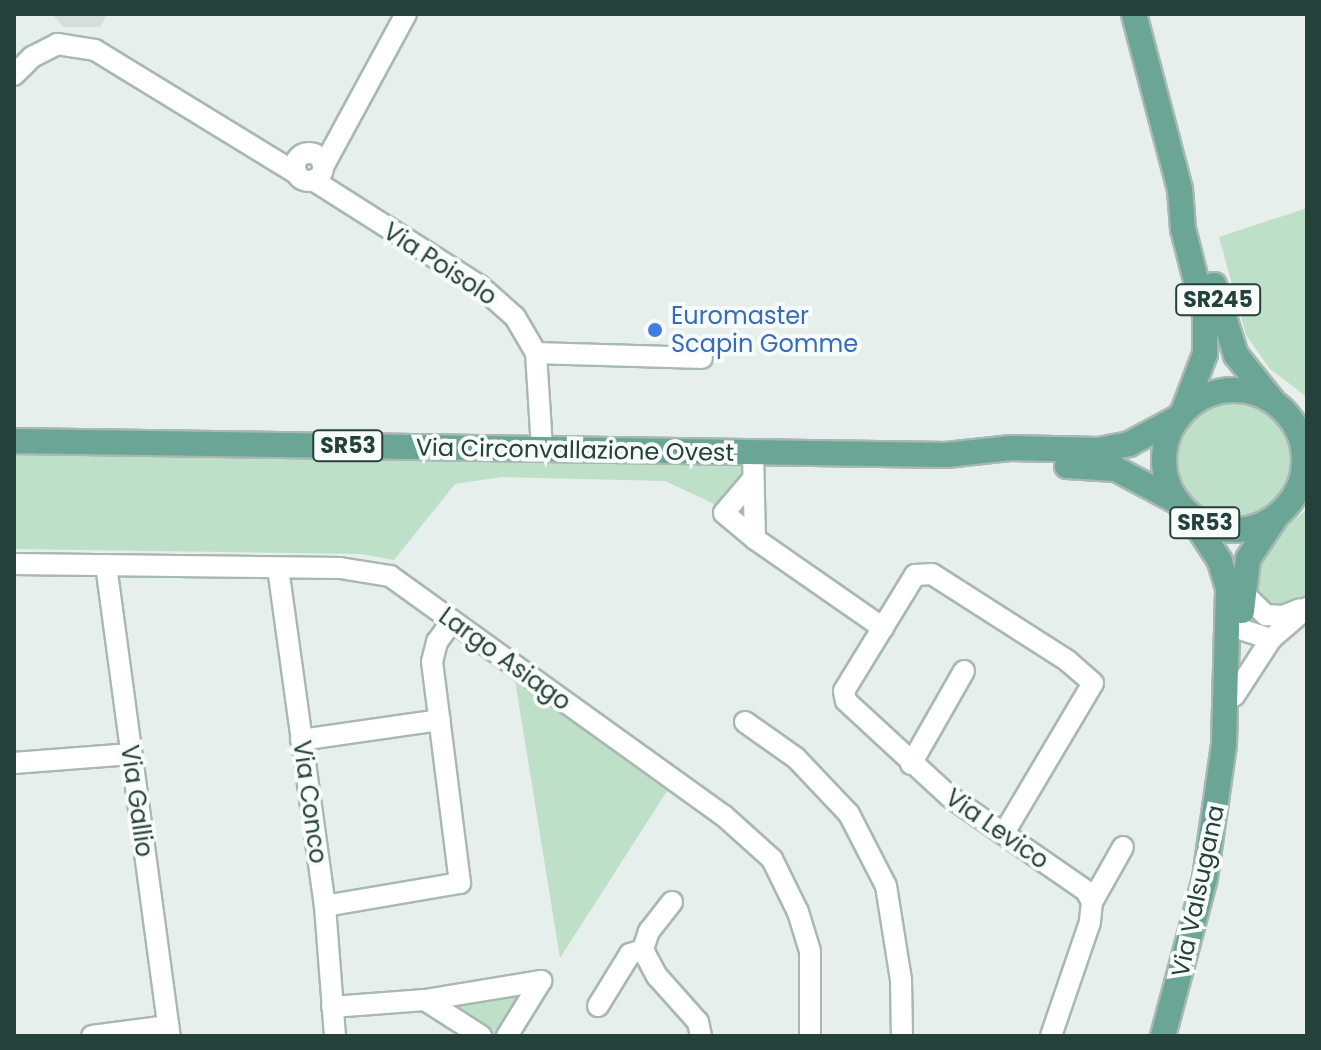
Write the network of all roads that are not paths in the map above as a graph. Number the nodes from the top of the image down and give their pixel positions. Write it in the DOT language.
graph roads {
  1 [pos="406,14"];
  2 [pos="1134,14"];
  3 [pos="14,75"];
  4 [pos="313,170"];
  5 [pos="1180,189"];
  6 [pos="536,353"];
  7 [pos="702,358"];
  8 [pos="1276,404"];
  9 [pos="1180,415"];
  10 [pos="1307,419"];
  11 [pos="14,441"];
  12 [pos="542,449"];
  13 [pos="753,453"];
  14 [pos="946,455"];
  15 [pos="1307,492"];
  16 [pos="1185,509"];
  17 [pos="1280,513"];
  18 [pos="14,564"];
  19 [pos="106,565"];
  20 [pos="278,568"];
  21 [pos="1224,573"];
  22 [pos="1243,593"];
  23 [pos="1307,607"];
  24 [pos="452,621"];
  25 [pos="883,628"];
  26 [pos="1240,629"];
  27 [pos="1271,639"];
  28 [pos="964,671"];
  29 [pos="1234,696"];
  30 [pos="440,720"];
  31 [pos="745,722"];
  32 [pos="301,740"];
  33 [pos="1224,744"];
  34 [pos="131,754"];
  35 [pos="14,763"];
  36 [pos="911,764"];
  37 [pos="1004,833"];
  38 [pos="1123,847"];
  39 [pos="1089,897"];
  40 [pos="672,902"];
  41 [pos="325,906"];
  42 [pos="643,950"];
  43 [pos="425,1000"];
  44 [pos="598,1006"];
  45 [pos="332,1007"];
  46 [pos="169,1031"];
  47 [pos="92,1036"];
  48 [pos="335,1036"];
  49 [pos="481,1036"];
  50 [pos="507,1036"];
  51 [pos="701,1036"];
  52 [pos="810,1036"];
  53 [pos="902,1036"];
  54 [pos="1051,1036"];
  55 [pos="1163,1036"];
  1 -- 4 [label="street"];
  2 -- 5 [label="main road, SR245"];
  3 -- 4 [label="street"];
  4 -- 6 [label="street, Via Poisolo"];
  5 -- 8 [label="main road, SR245"];
  5 -- 9 [label="main road, SR245"];
  6 -- 7 [label="street"];
  6 -- 12 [label="street, Via Poisolo"];
  8 -- 9 [label="main road, Via Circonvallazione Ovest / SR53"];
  8 -- 10 [label="main road, Via Circonvallazione Ovest / SR53"];
  8 -- 17 [label="main road"];
  9 -- 14 [label="main road, Via Circonvallazione Ovest / SR53"];
  9 -- 16 [label="main road, SR53"];
  11 -- 12 [label="main road, Via Circonvallazione Ovest / SR53"];
  12 -- 13 [label="main road, Via Circonvallazione Ovest / SR53"];
  13 -- 14 [label="main road, Via Circonvallazione Ovest / SR53"];
  13 -- 25 [label="street, Via Circonvallazione Ovest"];
  14 -- 16 [label="main road, Via Circonvallazione Ovest / SR53"];
  15 -- 17 [label="main road, Via Circonvallazione Ovest / SR53"];
  16 -- 17 [label="main road, Via Circonvallazione Ovest / SR53"];
  16 -- 21 [label="main road, Via Valsugana"];
  17 -- 22 [label="main road, Via Valsugana"];
  18 -- 19 [label="street, Largo Asiago"];
  19 -- 20 [label="street, Largo Asiago"];
  19 -- 34 [label="street, Via Gallio"];
  20 -- 24 [label="street, Largo Asiago"];
  20 -- 32 [label="street, Via Conco"];
  21 -- 26 [label="street"];
  21 -- 33 [label="main road, Via Valsugana"];
  22 -- 23 [label="street"];
  22 -- 26 [label="main road, Via Valsugana"];
  23 -- 27 [label="street"];
  24 -- 30 [label="street"];
  24 -- 52 [label="street, Largo Asiago"];
  25 -- 36 [label="street, Via Levico"];
  25 -- 37 [label="street"];
  26 -- 27 [label="street"];
  26 -- 29 [label="main road, Via Valsugana"];
  27 -- 29 [label="street"];
  28 -- 36 [label="street"];
  29 -- 33 [label="main road, Via Valsugana"];
  30 -- 32 [label="street"];
  30 -- 41 [label="street"];
  31 -- 53 [label="street"];
  32 -- 41 [label="street, Via Conco"];
  33 -- 55 [label="main road, Via Valsugana"];
  34 -- 35 [label="street"];
  34 -- 46 [label="street, Via Gallio"];
  36 -- 37 [label="street, Via Levico"];
  37 -- 39 [label="street, Via Levico"];
  38 -- 39 [label="street"];
  39 -- 54 [label="street"];
  40 -- 42 [label="street"];
  41 -- 45 [label="street, Via Conco"];
  42 -- 44 [label="street"];
  42 -- 51 [label="street"];
  43 -- 45 [label="street"];
  43 -- 49 [label="street"];
  43 -- 50 [label="street"];
  45 -- 48 [label="street, Via Conco"];
  46 -- 47 [label="street"];
}
